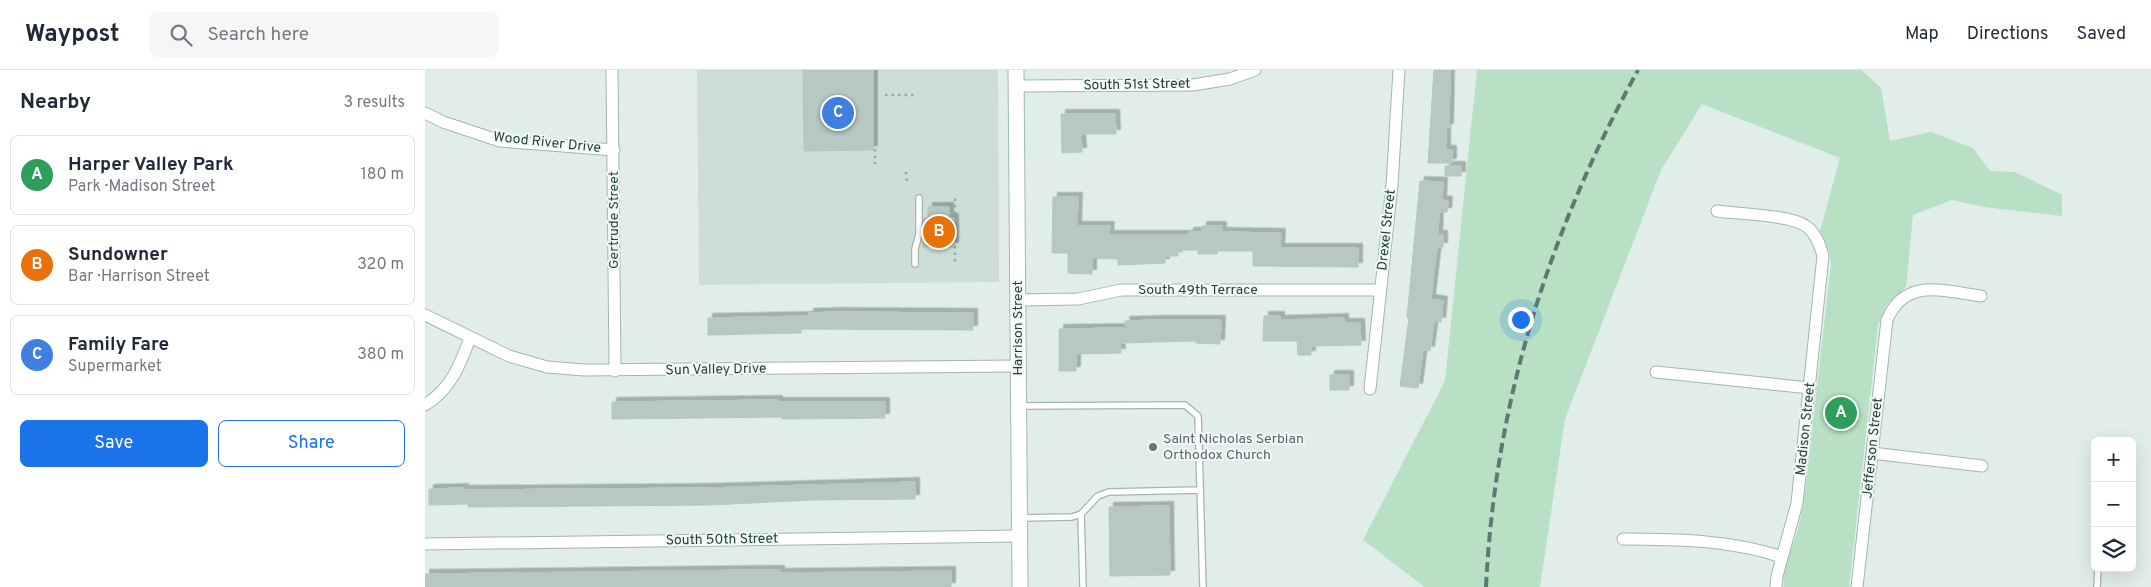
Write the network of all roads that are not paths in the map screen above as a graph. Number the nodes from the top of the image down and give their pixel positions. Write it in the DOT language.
graph roads {
  1 [pos="612,70"];
  2 [pos="1015,70"];
  3 [pos="1255,70"];
  4 [pos="1399,70"];
  5 [pos="1016,86"];
  6 [pos="425,113"];
  7 [pos="614,150"];
  8 [pos="919,198"];
  9 [pos="1717,211"];
  10 [pos="915,264"];
  11 [pos="1380,290"];
  12 [pos="1981,296"];
  13 [pos="1017,300"];
  14 [pos="425,315"];
  15 [pos="470,338"];
  16 [pos="1018,366"];
  17 [pos="615,371"];
  18 [pos="1656,372"];
  19 [pos="1810,388"];
  20 [pos="1370,389"];
  21 [pos="425,405"];
  22 [pos="1018,406"];
  23 [pos="1872,453"];
  24 [pos="1982,466"];
  25 [pos="1200,490"];
  26 [pos="1081,514"];
  27 [pos="1019,518"];
  28 [pos="1019,536"];
  29 [pos="1623,539"];
  30 [pos="425,544"];
  31 [pos="1782,557"];
  32 [pos="2098,572"];
  33 [pos="1020,587"];
  34 [pos="1083,587"];
  35 [pos="1203,587"];
  36 [pos="1776,587"];
  37 [pos="1857,587"];
  38 [pos="2097,587"];
  1 -- 7 [label="street, Gertrude Street"];
  2 -- 5 [label="main road, Harrison Street"];
  3 -- 5 [label="street, South 51st Street"];
  4 -- 11 [label="street, Drexel Street"];
  5 -- 13 [label="main road, Harrison Street"];
  6 -- 7 [label="street, Wood River Drive"];
  7 -- 17 [label="street, Gertrude Street"];
  8 -- 10 [label="lane"];
  9 -- 19 [label="street, Madison Street"];
  11 -- 13 [label="street, South 49th Terrace"];
  11 -- 20 [label="street, Drexel Street"];
  12 -- 23 [label="street, Jefferson Street"];
  13 -- 16 [label="main road, Harrison Street"];
  14 -- 15 [label="street, Sun Valley Drive"];
  15 -- 17 [label="street, Sun Valley Drive"];
  15 -- 21 [label="street"];
  16 -- 17 [label="street, Sun Valley Drive"];
  16 -- 22 [label="main road, Harrison Street"];
  18 -- 19 [label="street"];
  19 -- 31 [label="street, Madison Street"];
  22 -- 25 [label="lane"];
  22 -- 27 [label="main road, Harrison Street"];
  23 -- 24 [label="street"];
  23 -- 37 [label="street, Jefferson Street"];
  25 -- 26 [label="lane"];
  25 -- 35 [label="lane"];
  26 -- 27 [label="lane"];
  26 -- 34 [label="lane"];
  27 -- 28 [label="main road, Harrison Street"];
  28 -- 30 [label="street, South 50th Street"];
  28 -- 33 [label="main road, Harrison Street"];
  29 -- 31 [label="street"];
  31 -- 36 [label="street, Madison Street"];
  32 -- 38 [label="lane"];
}
